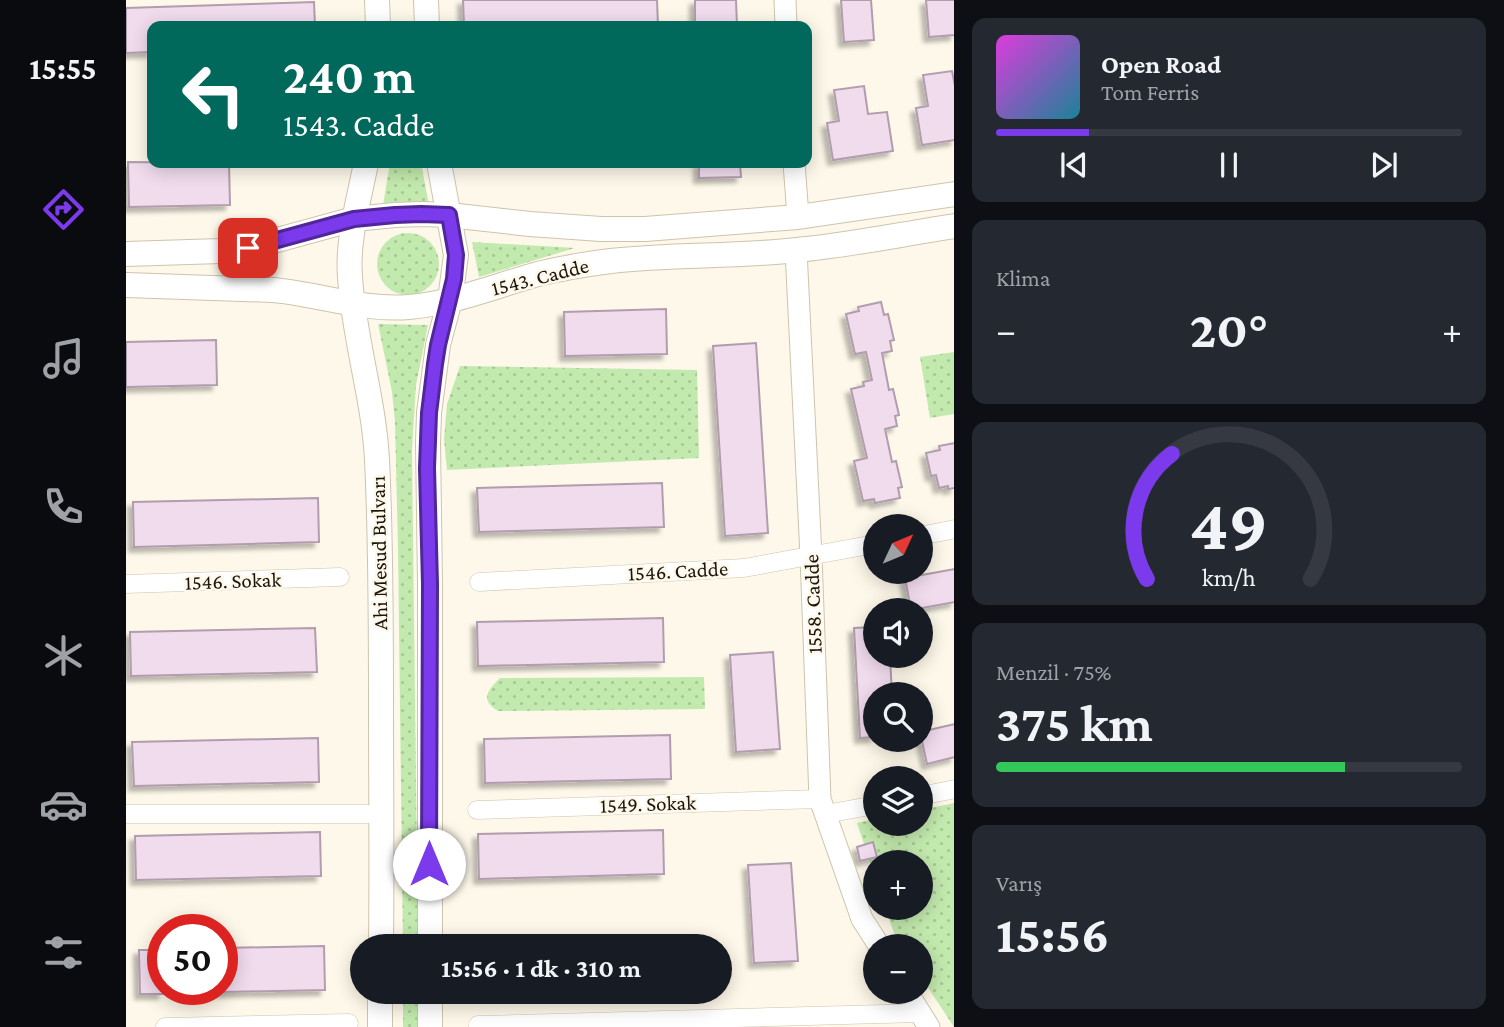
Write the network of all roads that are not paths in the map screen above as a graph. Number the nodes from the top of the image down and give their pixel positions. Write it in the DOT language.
graph roads {
  1 [pos="377,0"];
  2 [pos="426,0"];
  3 [pos="785,0"];
  4 [pos="378,21"];
  5 [pos="427,21"];
  6 [pos="786,21"];
  7 [pos="365,168"];
  8 [pos="440,168"];
  9 [pos="794,168"];
  10 [pos="954,194"];
  11 [pos="449,215"];
  12 [pos="798,217"];
  13 [pos="354,219"];
  14 [pos="954,226"];
  15 [pos="796,250"];
  16 [pos="126,254"];
  17 [pos="126,285"];
  18 [pos="450,300"];
  19 [pos="353,303"];
  20 [pos="954,529"];
  21 [pos="933,533"];
  22 [pos="863,546"];
  23 [pos="811,556"];
  24 [pos="340,577"];
  25 [pos="479,582"];
  26 [pos="126,584"];
  27 [pos="954,789"];
  28 [pos="933,793"];
  29 [pos="863,805"];
  30 [pos="823,807"];
  31 [pos="477,810"];
  32 [pos="126,814"];
  33 [pos="382,814"];
  34 [pos="381,934"];
  35 [pos="430,934"];
  36 [pos="872,934"];
  37 [pos="380,1004"];
  38 [pos="430,1004"];
  39 [pos="914,1004"];
  40 [pos="924,1020"];
  41 [pos="349,1023"];
  42 [pos="478,1025"];
  43 [pos="165,1027"];
  44 [pos="380,1027"];
  45 [pos="430,1027"];
  1 -- 4 [label="main road"];
  2 -- 5 [label="main road"];
  3 -- 6 [label="street"];
  7 -- 13 [label="main road, Ahi Mesud Bulvarı"];
  8 -- 11 [label="main road"];
  9 -- 12 [label="street"];
  10 -- 12 [label="main road, 1543. Cadde"];
  11 -- 12 [label="main road, 1543. Cadde"];
  11 -- 13 [label="main road, 1543. Cadde"];
  11 -- 18 [label="main road"];
  13 -- 16 [label="main road, 1543. Cadde"];
  13 -- 19 [label="main road, Ahi Mesud Bulvarı"];
  14 -- 15 [label="main road, 1543. Cadde"];
  15 -- 18 [label="main road, 1543. Cadde"];
  15 -- 23 [label="street, 1558. Cadde"];
  17 -- 19 [label="main road, 1543. Cadde"];
  18 -- 19 [label="main road, 1543. Cadde"];
  18 -- 35 [label="main road"];
  19 -- 33 [label="main road, Ahi Mesud Bulvarı"];
  20 -- 21 [label="street"];
  22 -- 23 [label="street, 1546. Cadde"];
  23 -- 25 [label="street, 1546. Cadde"];
  23 -- 30 [label="street, 1558. Cadde"];
  24 -- 26 [label="street, 1546. Sokak"];
  27 -- 28 [label="street"];
  29 -- 30 [label="street, 1549. Sokak"];
  30 -- 31 [label="street, 1549. Sokak"];
  30 -- 36 [label="street, 1558. Cadde"];
  32 -- 33 [label="street"];
  33 -- 34 [label="main road, Ahi Mesud Bulvarı"];
  37 -- 44 [label="main road"];
  38 -- 45 [label="main road"];
  39 -- 40 [label="street"];
  40 -- 42 [label="street"];
  41 -- 43 [label="street"];
}
